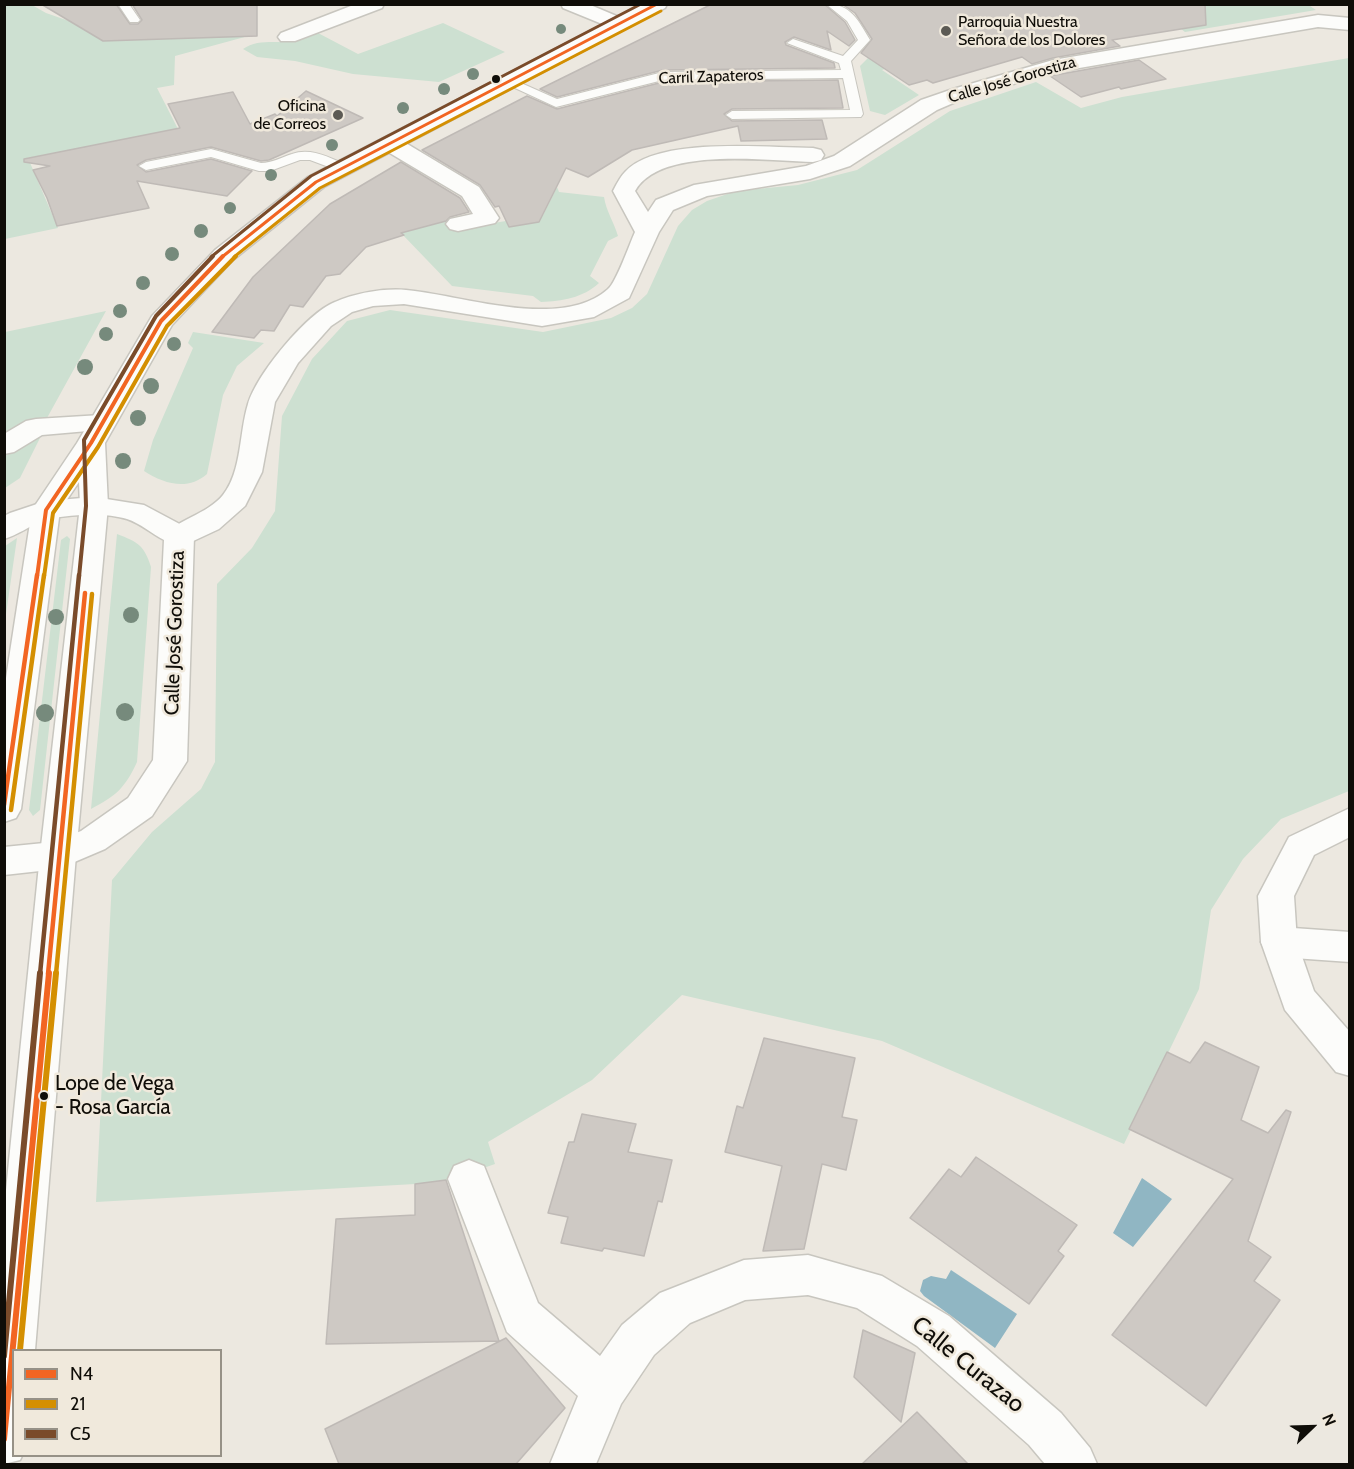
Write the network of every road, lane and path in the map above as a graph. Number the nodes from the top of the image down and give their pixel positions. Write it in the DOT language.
graph roads {
  1 [pos="123,4"];
  2 [pos="375,4"];
  3 [pos="570,4"];
  4 [pos="658,4"];
  5 [pos="831,4"];
  6 [pos="338,10"];
  7 [pos="134,20"];
  8 [pos="619,24"];
  9 [pos="1350,24"];
  10 [pos="288,37"];
  11 [pos="793,43"];
  12 [pos="847,67"];
  13 [pos="508,82"];
  14 [pos="732,115"];
  15 [pos="391,144"];
  16 [pos="865,147"];
  17 [pos="146,166"];
  18 [pos="342,168"];
  19 [pos="458,224"];
  20 [pos="647,232"];
  21 [pos="97,433"];
  22 [pos="4,446"];
  23 [pos="94,506"];
  24 [pos="46,510"];
  25 [pos="4,530"];
  26 [pos="179,536"];
  27 [pos="4,809"];
  28 [pos="1350,821"];
  29 [pos="58,855"];
  30 [pos="4,861"];
  31 [pos="1279,942"];
  32 [pos="1350,947"];
  33 [pos="1350,1060"];
  34 [pos="469,1179"];
  35 [pos="13,1349"];
  36 [pos="12,1357"];
  37 [pos="604,1389"];
  38 [pos="4,1444"];
  39 [pos="573,1464"];
  40 [pos="1074,1464"];
  1 -- 7 [label="lane"];
  2 -- 6 [label="street"];
  3 -- 8 [label="street"];
  4 -- 8 [label="street"];
  5 -- 12 [label="lane"];
  6 -- 10 [label="street"];
  8 -- 13 [label="street"];
  9 -- 16 [label="street, Calle José Gorostiza"];
  11 -- 12 [label="lane"];
  12 -- 13 [label="lane, Carril Zapateros"];
  12 -- 14 [label="lane"];
  13 -- 15 [label="street"];
  15 -- 18 [label="street"];
  15 -- 19 [label="street"];
  16 -- 20 [label="street, Calle José Gorostiza"];
  16 -- 20 [label="street, Calle José Gorostiza"];
  17 -- 18 [label="lane"];
  18 -- 21 [label="street"];
  20 -- 26 [label="street, Calle José Gorostiza"];
  21 -- 22 [label="street"];
  21 -- 23 [label="street"];
  21 -- 24 [label="street"];
  23 -- 24 [label="street"];
  23 -- 26 [label="street"];
  23 -- 29 [label="street"];
  24 -- 25 [label="street"];
  24 -- 27 [label="street"];
  26 -- 29 [label="street, Calle José Gorostiza"];
  28 -- 31 [label="street"];
  29 -- 30 [label="street, Calle José Gorostiza"];
  29 -- 35 [label="street"];
  31 -- 32 [label="street"];
  31 -- 33 [label="street"];
  34 -- 37 [label="street"];
  36 -- 38 [label="street"];
  37 -- 39 [label="street, Calle Curazao"];
  37 -- 40 [label="street, Calle Curazao"];
}
